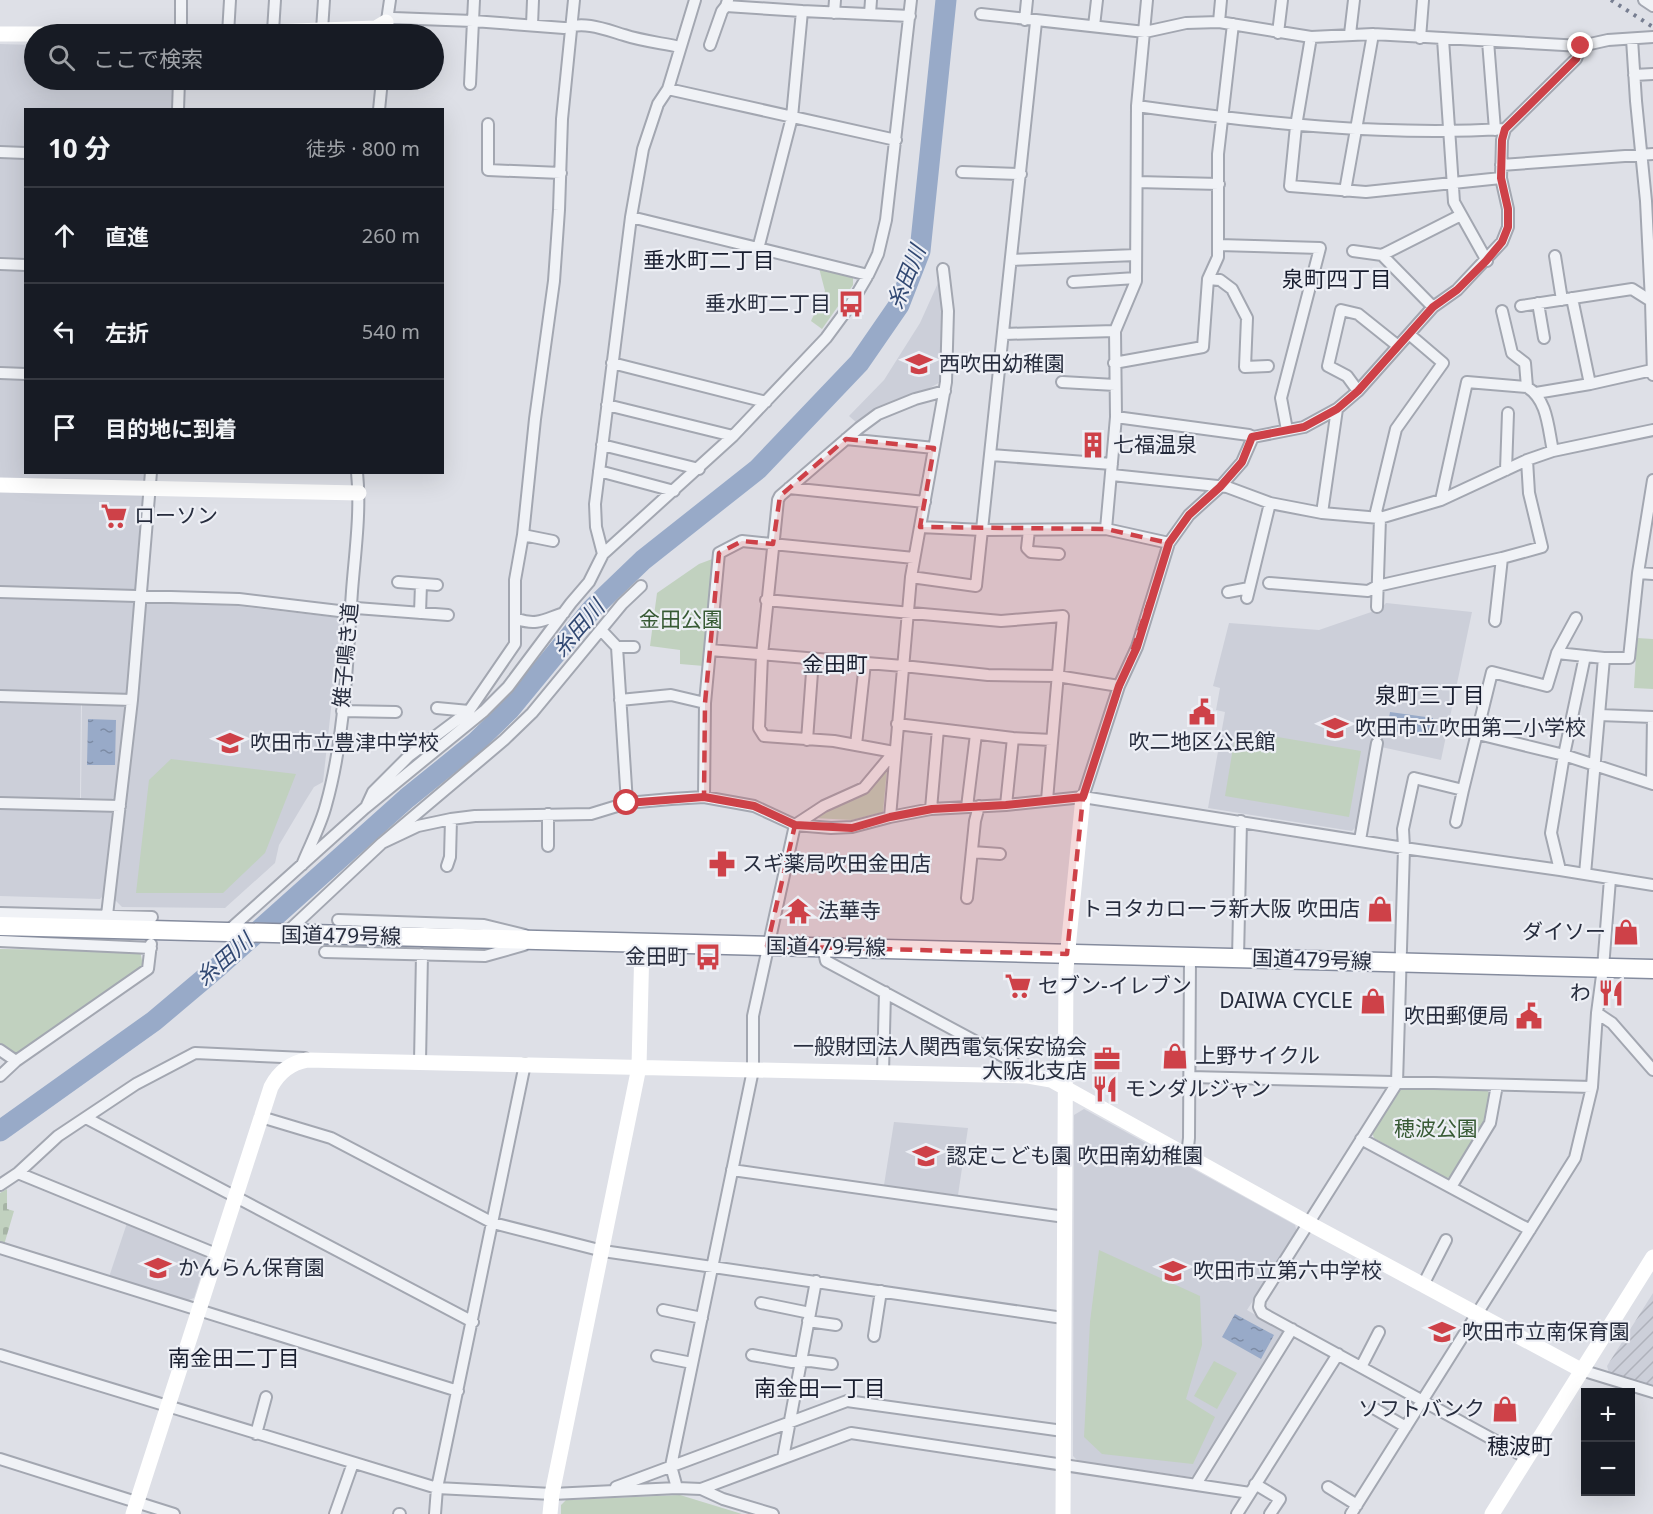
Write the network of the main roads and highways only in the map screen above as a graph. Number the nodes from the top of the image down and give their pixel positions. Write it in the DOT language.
graph roads {
  1 [pos="0,926"];
  2 [pos="1653,969"];
  1 -- 2 [label="highway, 国道479号線"];
}
